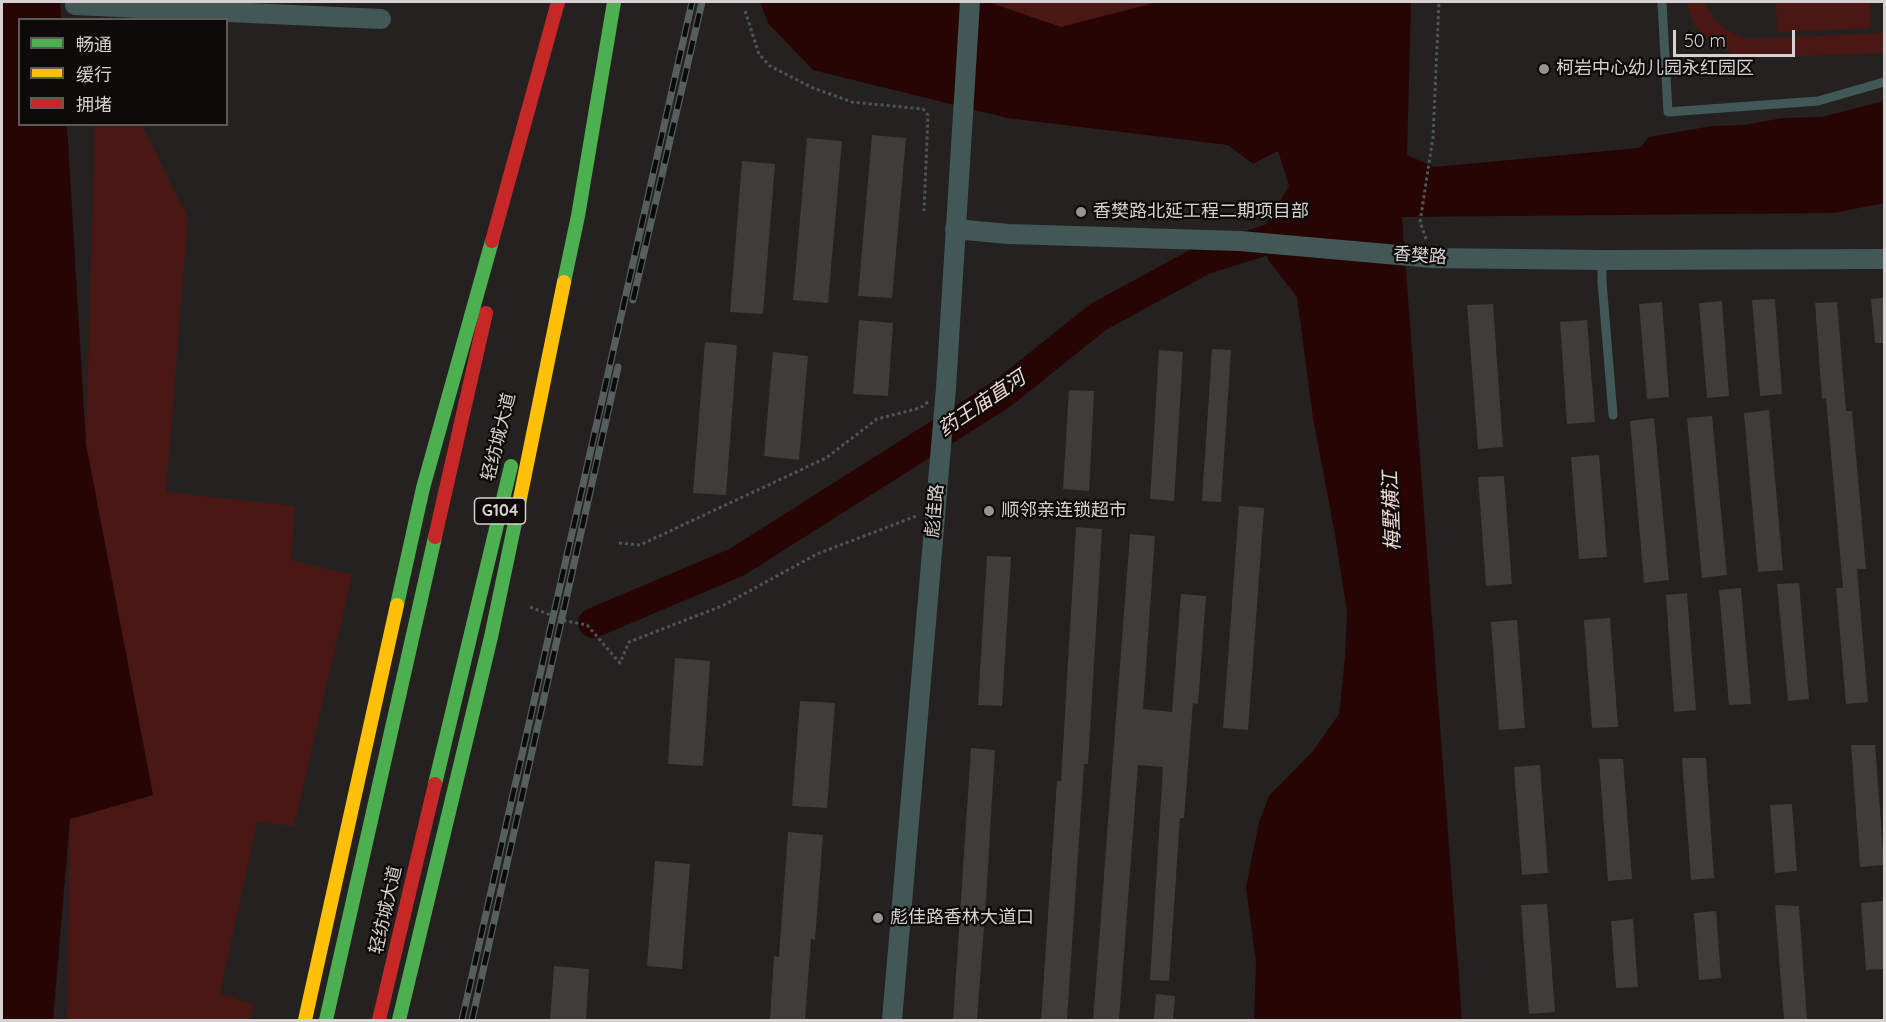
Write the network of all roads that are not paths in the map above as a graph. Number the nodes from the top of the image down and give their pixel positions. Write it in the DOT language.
graph roads {
  1 [pos="550,2"];
  2 [pos="558,2"];
  3 [pos="616,2"];
  4 [pos="970,2"];
  5 [pos="1662,2"];
  6 [pos="75,5"];
  7 [pos="381,19"];
  8 [pos="1884,82"];
  9 [pos="956,229"];
  10 [pos="1602,260"];
  11 [pos="1884,260"];
  12 [pos="1613,415"];
  13 [pos="522,421"];
  14 [pos="513,455"];
  15 [pos="305,1020"];
  16 [pos="326,1020"];
  17 [pos="379,1020"];
  18 [pos="399,1020"];
  19 [pos="892,1020"];
  1 -- 16 [label="main road, 轻纺城大道"];
  2 -- 15 [label="main road, bridge"];
  3 -- 13 [label="main road, 轻纺城大道"];
  3 -- 18 [label="main road, bridge"];
  4 -- 9 [label="street, 彪佳路"];
  5 -- 8 [label="lane"];
  6 -- 7 [label="street"];
  9 -- 10 [label="street, 香樊路"];
  9 -- 19 [label="street, 彪佳路"];
  10 -- 11 [label="street, 香樊路"];
  10 -- 12 [label="lane"];
  14 -- 17 [label="main road, 轻纺城大道 / G104"];
}
